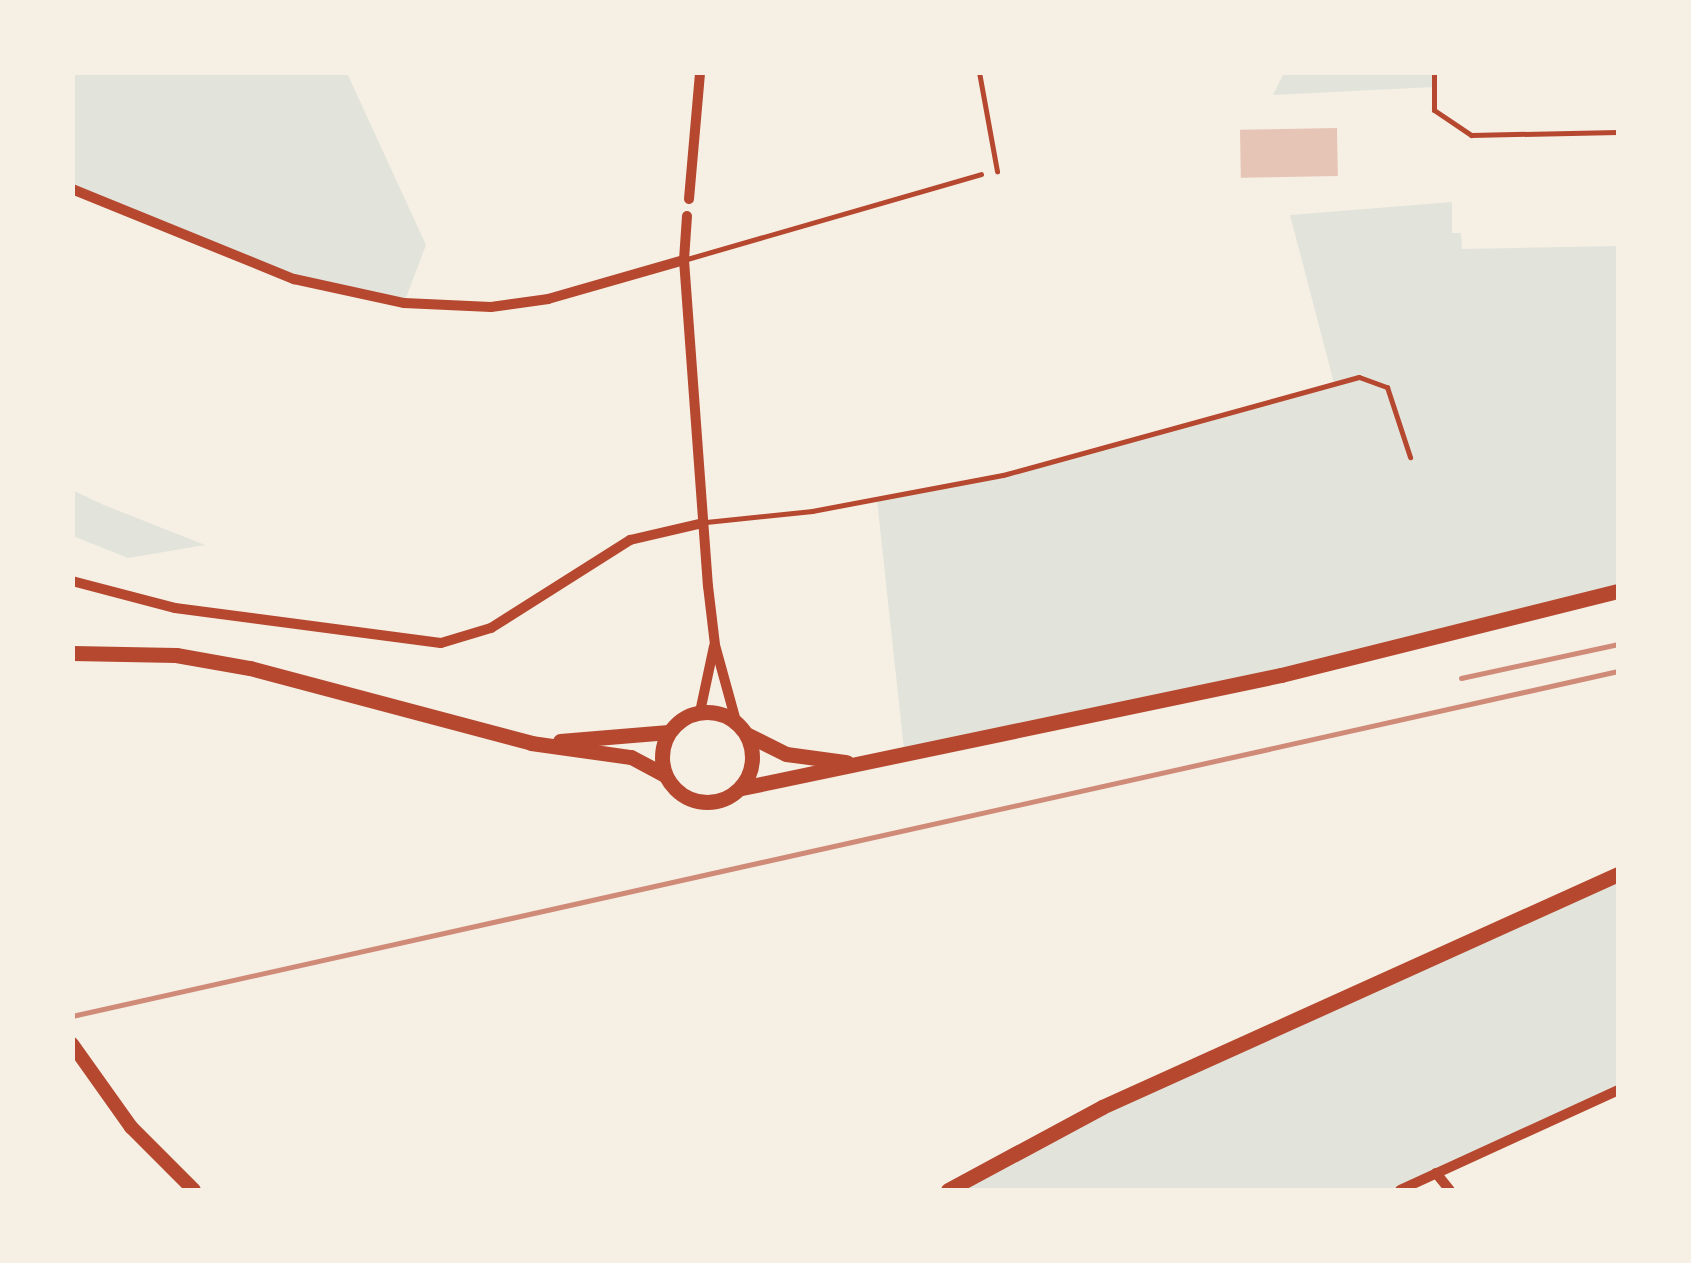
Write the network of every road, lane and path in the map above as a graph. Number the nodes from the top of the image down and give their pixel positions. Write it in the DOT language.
graph roads {
  1 [pos="700,72"];
  2 [pos="978,72"];
  3 [pos="1434,72"];
  4 [pos="1618,132"];
  5 [pos="997,171"];
  6 [pos="982,174"];
  7 [pos="72,189"];
  8 [pos="689,199"];
  9 [pos="687,216"];
  10 [pos="684,260"];
  11 [pos="1410,457"];
  12 [pos="703,522"];
  13 [pos="72,581"];
  14 [pos="1618,591"];
  15 [pos="715,645"];
  16 [pos="72,653"];
  17 [pos="700,712"];
  18 [pos="736,721"];
  19 [pos="669,732"];
  20 [pos="748,735"];
  21 [pos="531,743"];
  22 [pos="905,758"];
  23 [pos="664,774"];
  24 [pos="742,788"];
  25 [pos="1618,874"];
  26 [pos="72,1044"];
  27 [pos="1618,1090"];
  28 [pos="1436,1174"];
  29 [pos="952,1189"];
  30 [pos="194,1190"];
  31 [pos="1400,1190"];
  32 [pos="1450,1190"];
  1 -- 8 [label="street"];
  2 -- 5 [label="lane"];
  3 -- 4 [label="lane"];
  6 -- 10 [label="lane"];
  7 -- 10 [label="street"];
  9 -- 10 [label="street"];
  10 -- 12 [label="street"];
  11 -- 12 [label="lane"];
  12 -- 13 [label="street"];
  12 -- 15 [label="street"];
  14 -- 22 [label="main road"];
  15 -- 17 [label="street"];
  15 -- 18 [label="street"];
  16 -- 21 [label="main road"];
  17 -- 18 [label="main road"];
  17 -- 19 [label="main road"];
  18 -- 20 [label="main road"];
  19 -- 21 [label="main road"];
  19 -- 23 [label="main road"];
  20 -- 22 [label="main road"];
  20 -- 24 [label="main road"];
  21 -- 23 [label="main road"];
  22 -- 24 [label="main road"];
  23 -- 24 [label="main road"];
  25 -- 29 [label="main road"];
  26 -- 30 [label="street"];
  27 -- 28 [label="street"];
  28 -- 31 [label="street"];
  28 -- 32 [label="street"];
}
